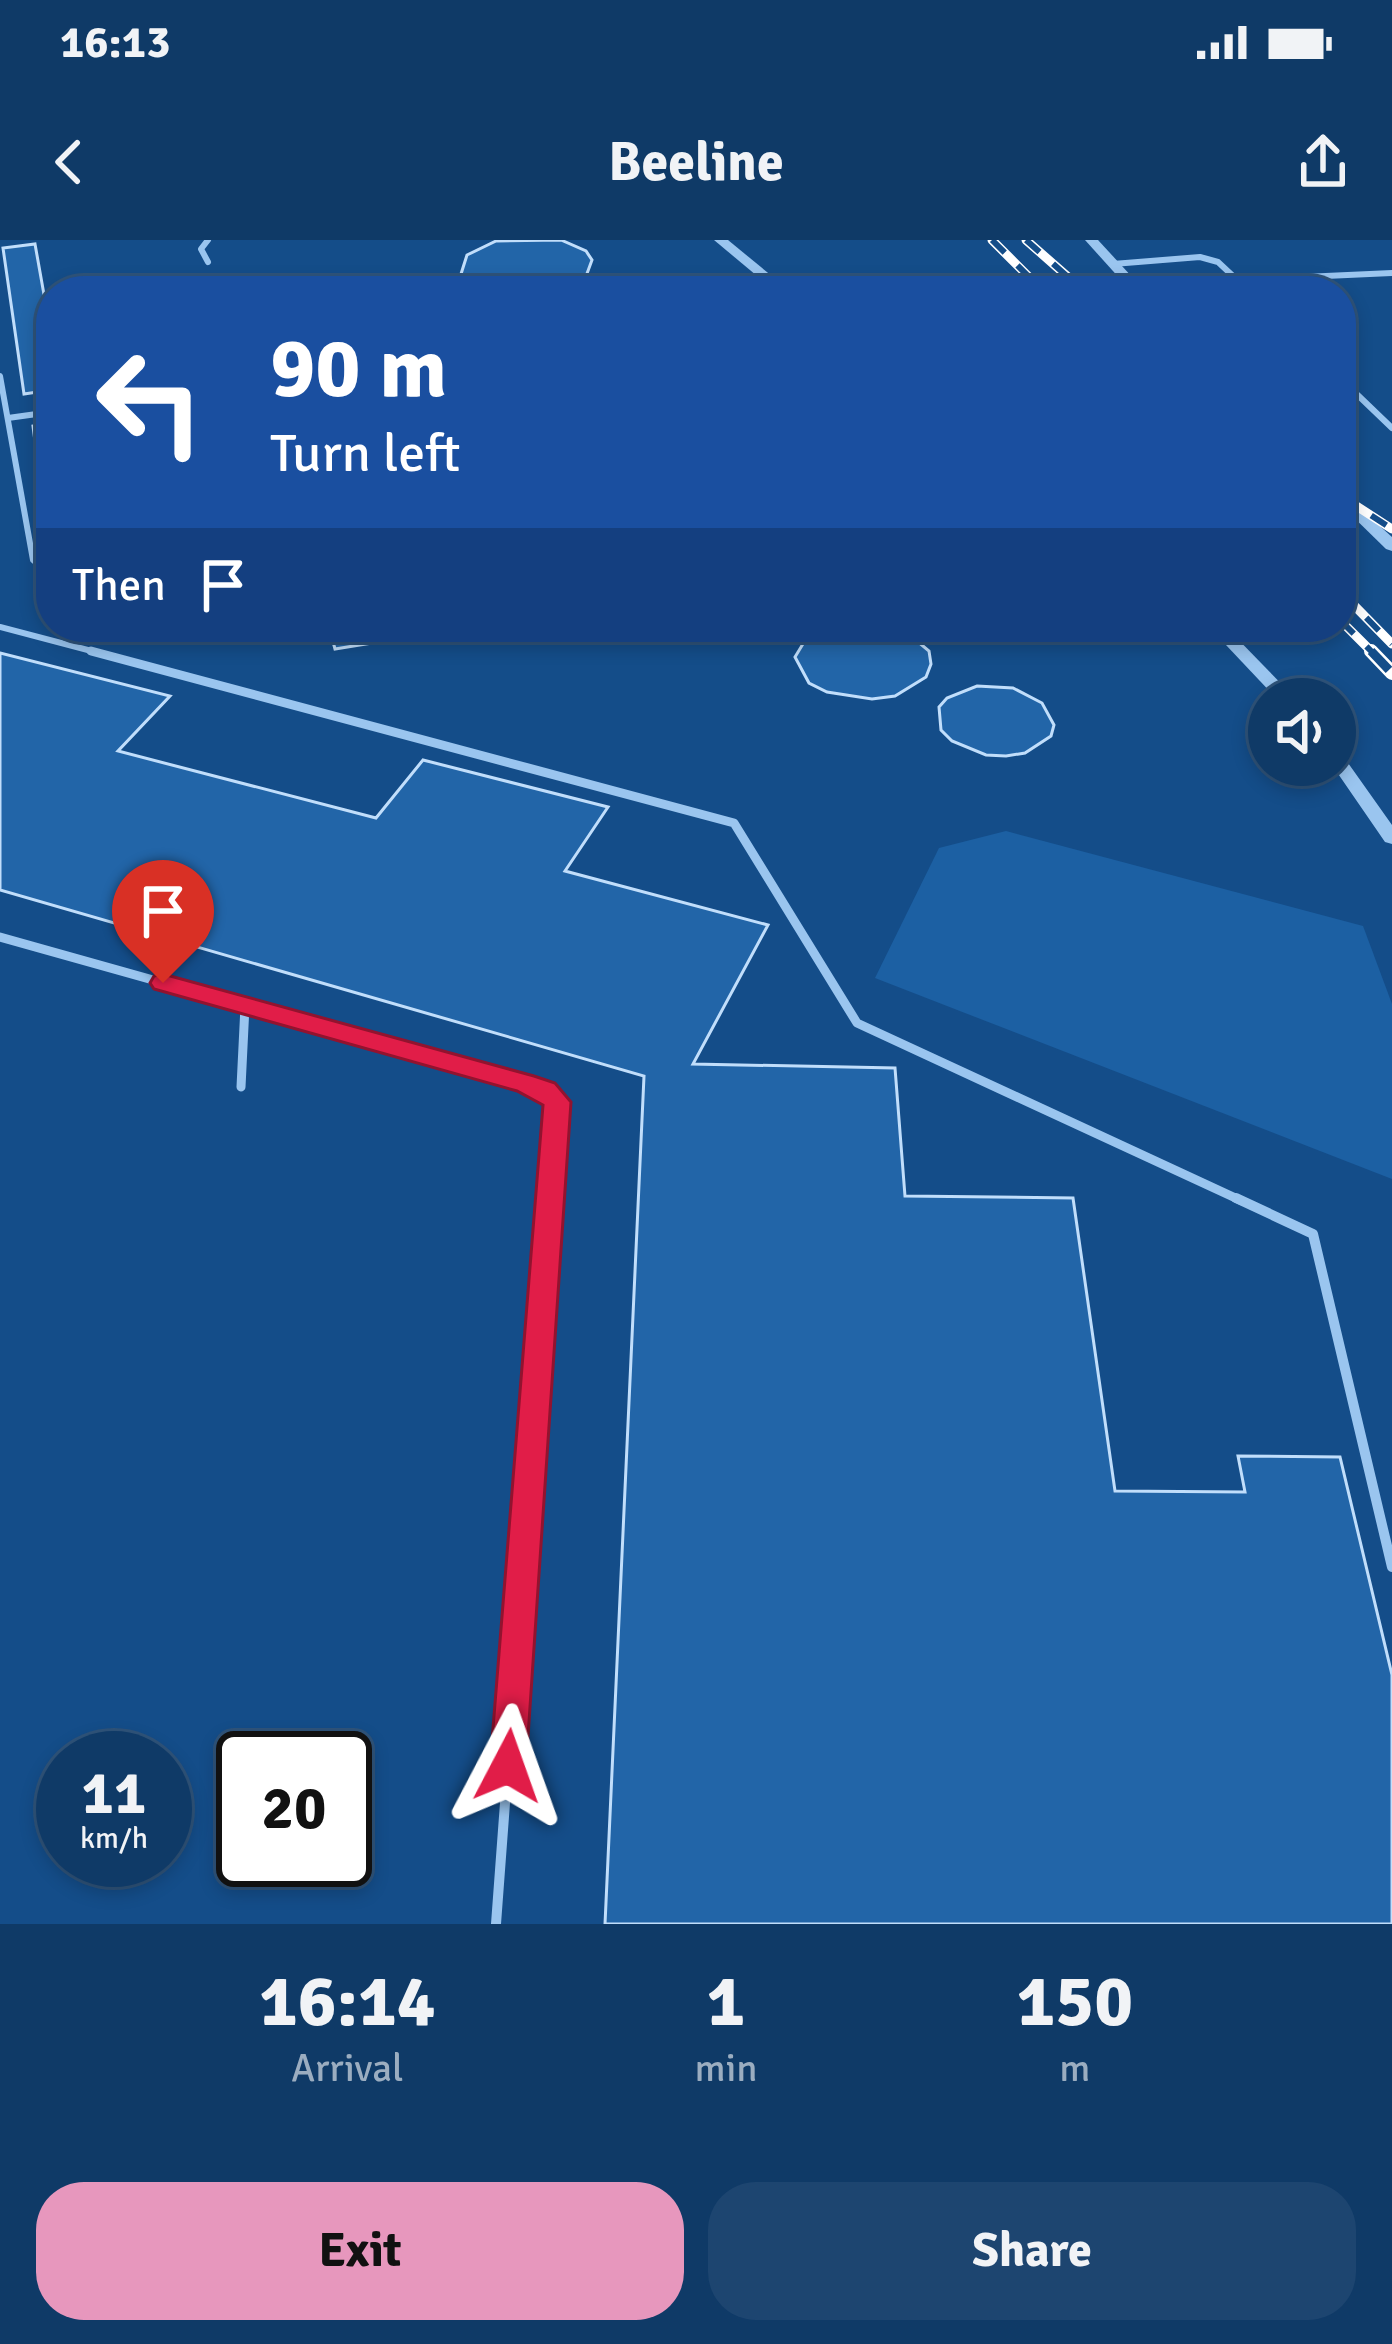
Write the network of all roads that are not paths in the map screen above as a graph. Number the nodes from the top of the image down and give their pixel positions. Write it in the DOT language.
graph roads {
  1 [pos="208,240"];
  2 [pos="720,240"];
  3 [pos="1091,240"];
  4 [pos="208,262"];
  5 [pos="1113,264"];
  6 [pos="1392,273"];
  7 [pos="764,276"];
  8 [pos="1124,276"];
  9 [pos="1233,276"];
  10 [pos="1326,276"];
  11 [pos="0,376"];
  12 [pos="1356,393"];
  13 [pos="36,414"];
  14 [pos="8,418"];
  15 [pos="1392,428"];
  16 [pos="1356,511"];
  17 [pos="1392,546"];
  18 [pos="36,562"];
  19 [pos="0,627"];
  20 [pos="36,637"];
  21 [pos="56,642"];
  22 [pos="1232,642"];
  23 [pos="1267,678"];
  24 [pos="1355,786"];
  25 [pos="1392,838"];
  26 [pos="0,937"];
  27 [pos="245,1006"];
  28 [pos="241,1087"];
  29 [pos="1392,1567"];
  30 [pos="496,1924"];
  1 -- 4 [label="lane"];
  2 -- 7 [label="street"];
  3 -- 5 [label="street"];
  5 -- 8 [label="street"];
  5 -- 9 [label="lane"];
  6 -- 10 [label="lane"];
  11 -- 14 [label="lane"];
  12 -- 15 [label="lane"];
  13 -- 14 [label="lane"];
  14 -- 18 [label="lane"];
  16 -- 17 [label="street"];
  19 -- 20 [label="lane"];
  21 -- 29 [label="lane"];
  22 -- 23 [label="street"];
  24 -- 25 [label="street"];
  26 -- 27 [label="lane"];
  27 -- 28 [label="lane"];
  27 -- 30 [label="lane"];
}
